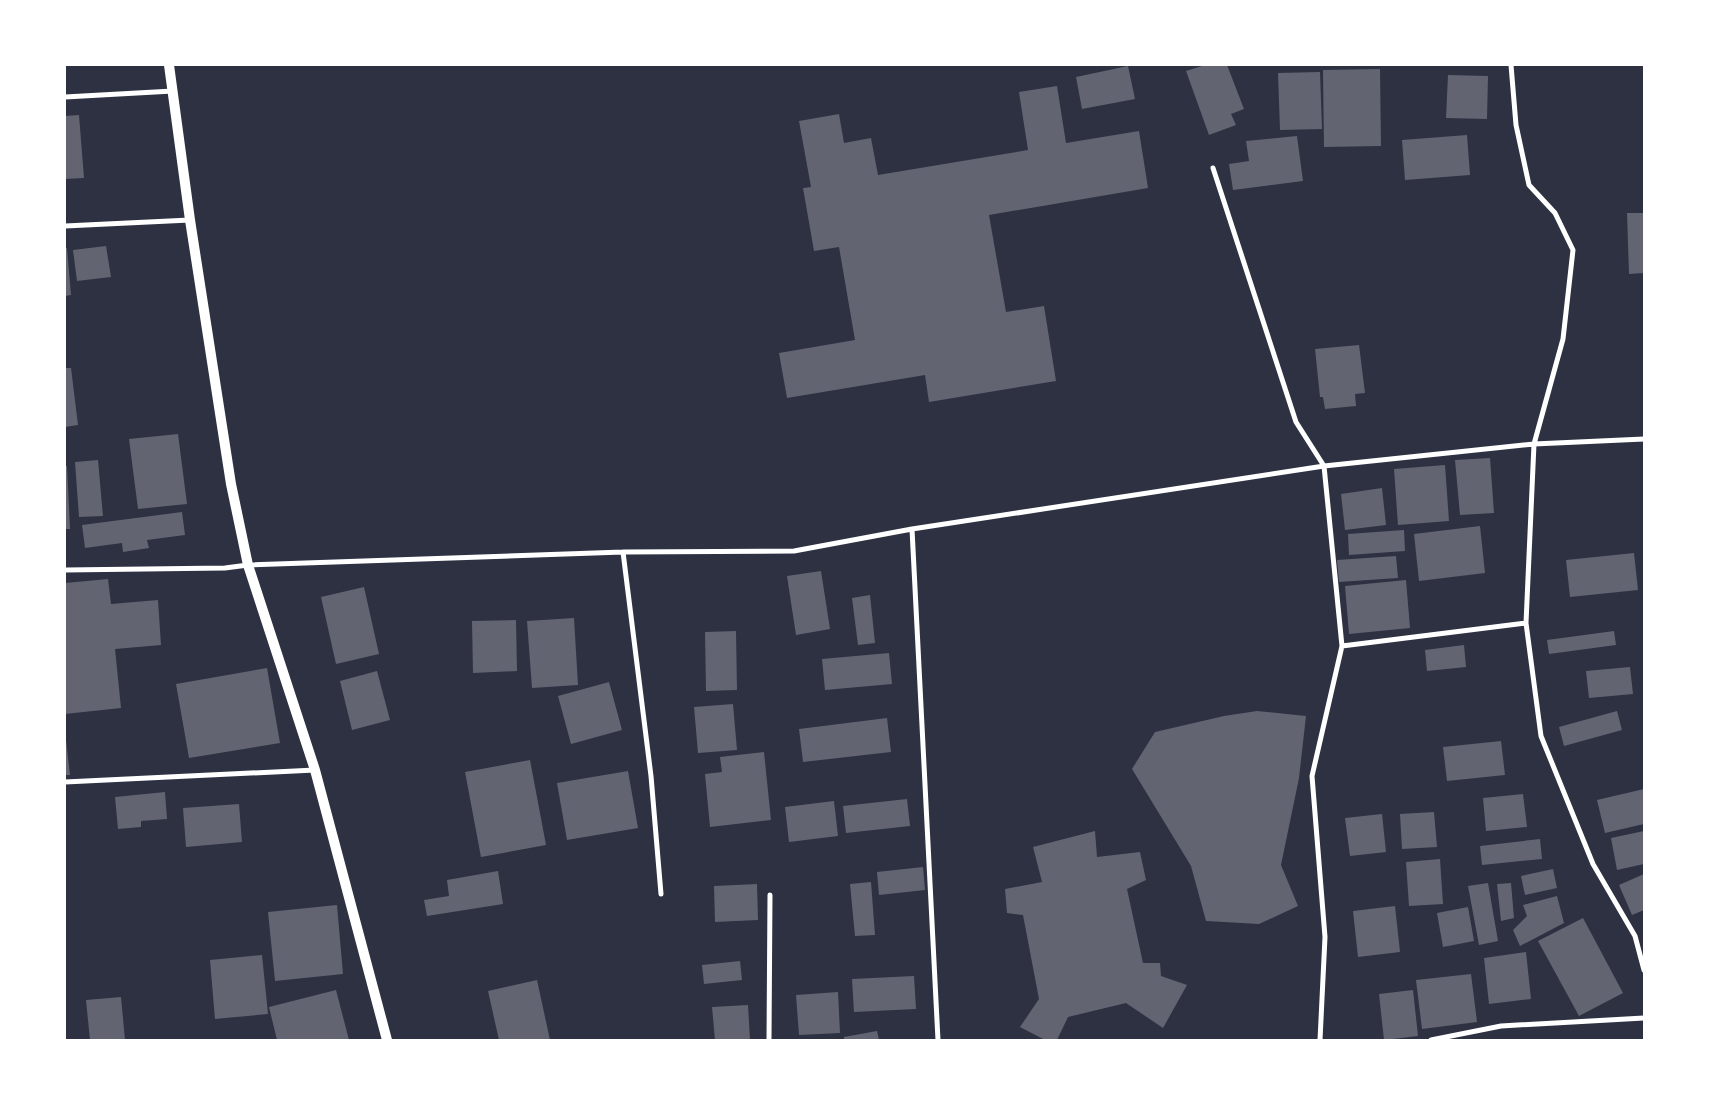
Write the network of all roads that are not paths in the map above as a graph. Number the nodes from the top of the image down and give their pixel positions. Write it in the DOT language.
graph roads {
  1 [pos="169,65"];
  2 [pos="1511,65"];
  3 [pos="173,91"];
  4 [pos="65,97"];
  5 [pos="1213,168"];
  6 [pos="190,220"];
  7 [pos="65,226"];
  8 [pos="1644,439"];
  9 [pos="1534,444"];
  10 [pos="1324,466"];
  11 [pos="912,529"];
  12 [pos="623,552"];
  13 [pos="248,565"];
  14 [pos="65,570"];
  15 [pos="1526,624"];
  16 [pos="1342,646"];
  17 [pos="315,770"];
  18 [pos="65,782"];
  19 [pos="661,894"];
  20 [pos="770,895"];
  21 [pos="1644,970"];
  22 [pos="1644,1018"];
  23 [pos="387,1040"];
  24 [pos="769,1040"];
  25 [pos="938,1040"];
  26 [pos="1320,1040"];
  27 [pos="1431,1040"];
  1 -- 3 [label="main road"];
  2 -- 9 [label="street"];
  3 -- 4 [label="street"];
  3 -- 6 [label="main road"];
  5 -- 10 [label="street"];
  6 -- 7 [label="street"];
  6 -- 13 [label="main road"];
  8 -- 9 [label="street"];
  9 -- 10 [label="street"];
  9 -- 15 [label="street"];
  10 -- 11 [label="street"];
  10 -- 16 [label="street"];
  11 -- 12 [label="street"];
  11 -- 25 [label="street"];
  12 -- 13 [label="street"];
  12 -- 19 [label="street"];
  13 -- 14 [label="street"];
  13 -- 17 [label="main road"];
  15 -- 16 [label="street"];
  15 -- 21 [label="street"];
  16 -- 26 [label="street"];
  17 -- 18 [label="street"];
  17 -- 23 [label="main road"];
  20 -- 24 [label="street"];
  22 -- 27 [label="street"];
}
